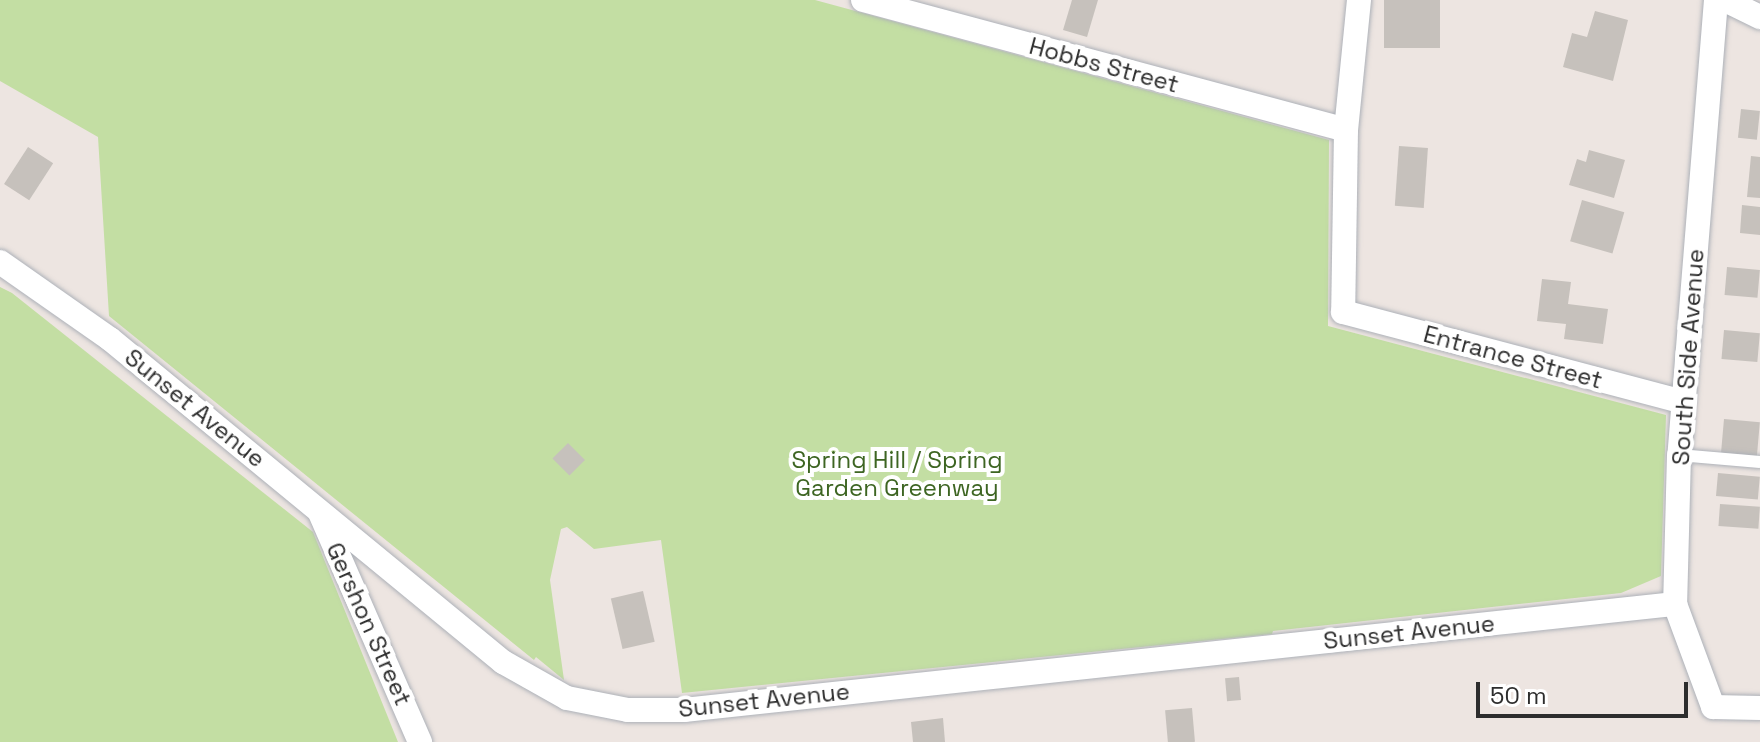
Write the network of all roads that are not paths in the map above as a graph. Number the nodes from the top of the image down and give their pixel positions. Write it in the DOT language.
graph roads {
  1 [pos="863,0"];
  2 [pos="1359,0"];
  3 [pos="1716,0"];
  4 [pos="1725,0"];
  5 [pos="1760,17"];
  6 [pos="1346,130"];
  7 [pos="0,262"];
  8 [pos="1683,402"];
  9 [pos="1679,455"];
  10 [pos="1760,462"];
  11 [pos="317,507"];
  12 [pos="1675,604"];
  13 [pos="1760,708"];
  14 [pos="420,742"];
  1 -- 6 [label="street, Hobbs Street"];
  2 -- 6 [label="street"];
  3 -- 8 [label="street, South Side Avenue"];
  4 -- 5 [label="street"];
  6 -- 8 [label="street, Entrance Street"];
  7 -- 11 [label="street, Sunset Avenue"];
  8 -- 9 [label="street, South Side Avenue"];
  9 -- 10 [label="lane"];
  9 -- 12 [label="street, South Side Avenue"];
  11 -- 12 [label="street, Sunset Avenue"];
  11 -- 14 [label="street, Gershon Street"];
  12 -- 13 [label="street, South Side Avenue"];
}
